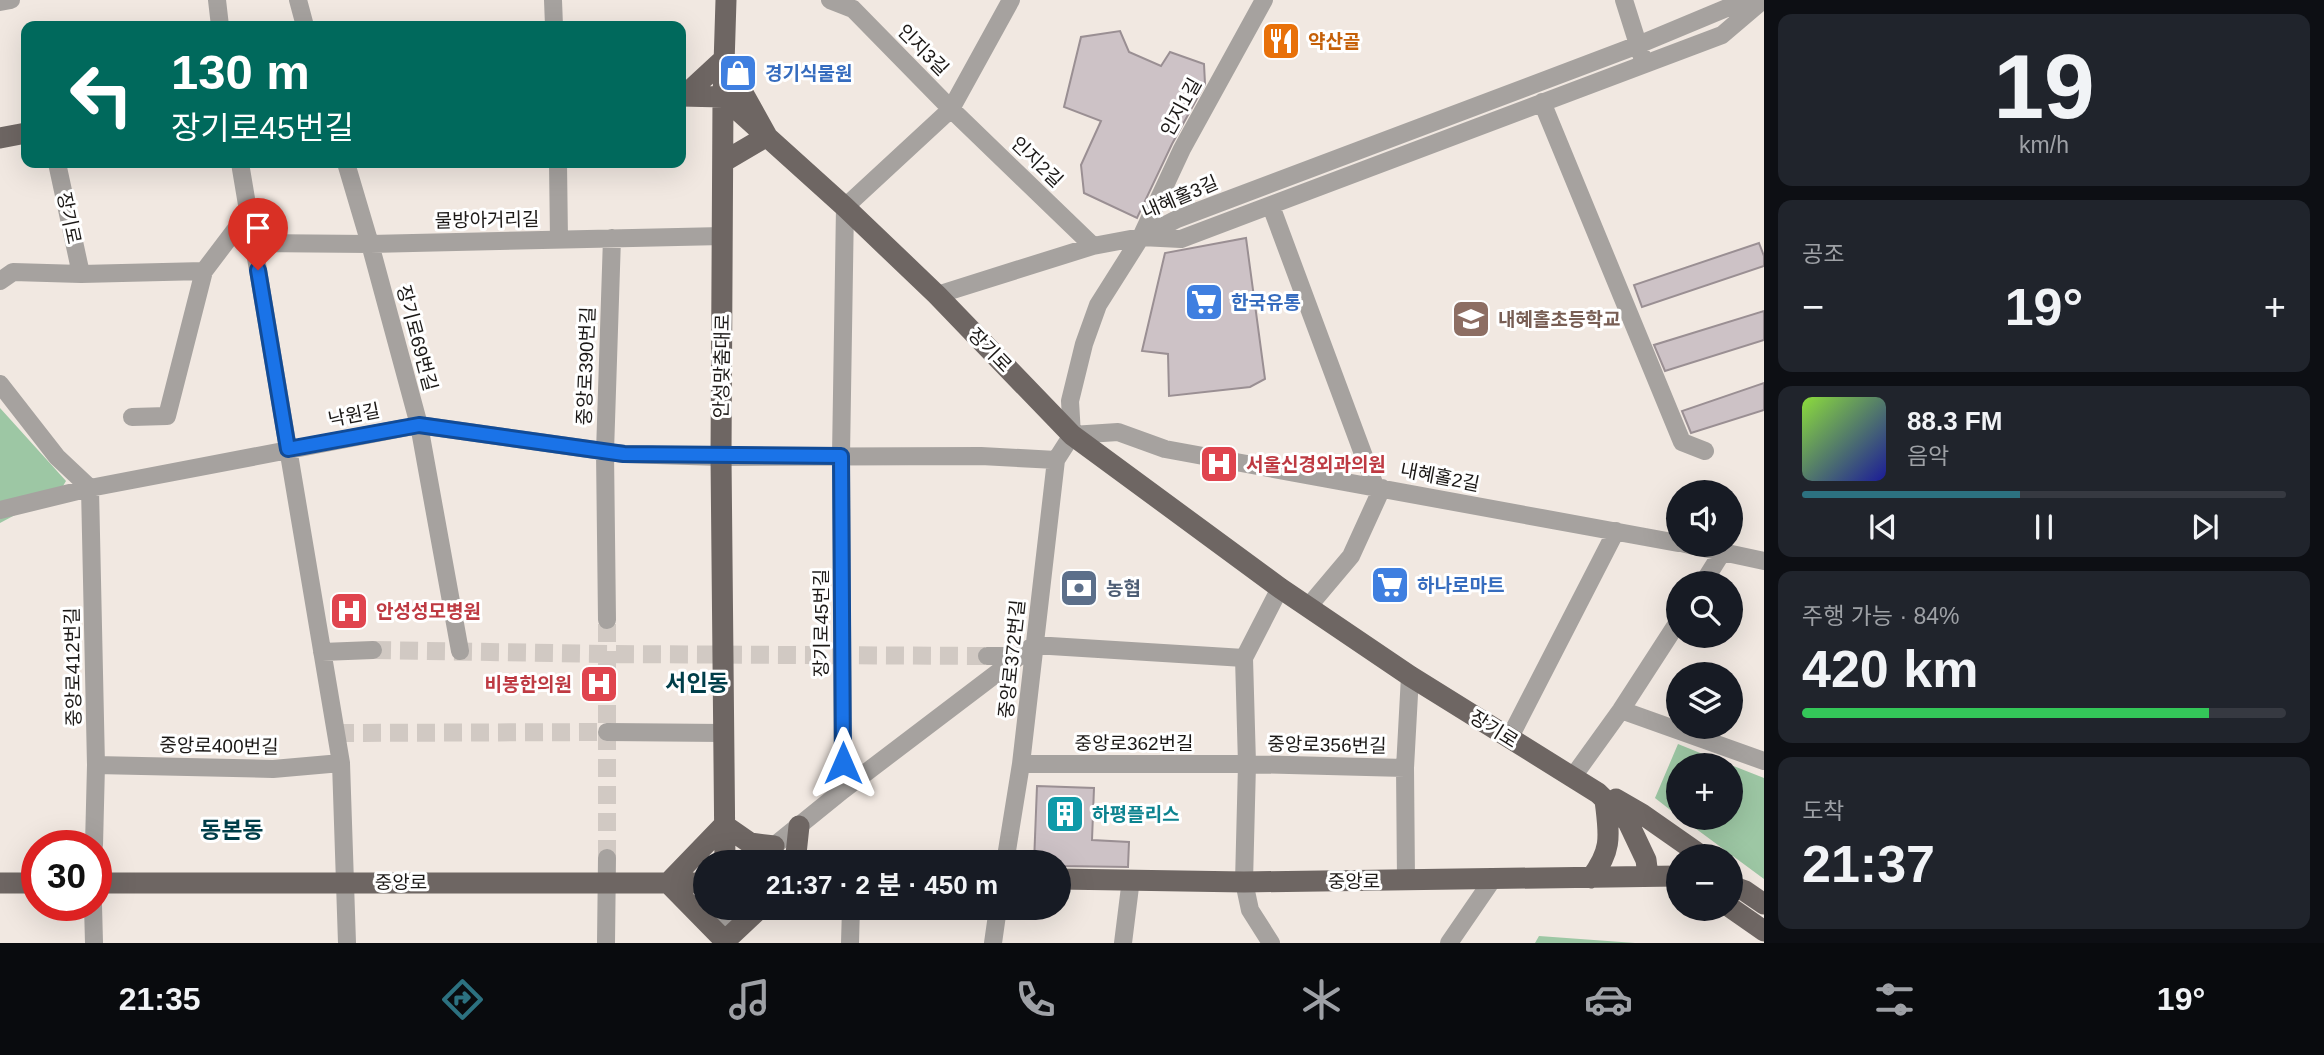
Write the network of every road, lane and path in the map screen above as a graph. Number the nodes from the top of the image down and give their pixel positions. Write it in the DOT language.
graph roads {
  1 [pos="11,0"];
  2 [pos="217,0"];
  3 [pos="298,0"];
  4 [pos="553,0"];
  5 [pos="726,0"];
  6 [pos="830,0"];
  7 [pos="1011,0"];
  8 [pos="1264,0"];
  9 [pos="1624,0"];
  10 [pos="1746,0"];
  11 [pos="1763,0"];
  12 [pos="0,2"];
  13 [pos="855,4"];
  14 [pos="219,21"];
  15 [pos="304,21"];
  16 [pos="554,21"];
  17 [pos="1638,45"];
  18 [pos="724,59"];
  19 [pos="1644,64"];
  20 [pos="686,92"];
  21 [pos="686,96"];
  22 [pos="723,97"];
  23 [pos="1542,102"];
  24 [pos="951,109"];
  25 [pos="21,134"];
  26 [pos="766,136"];
  27 [pos="0,138"];
  28 [pos="723,162"];
  29 [pos="58,168"];
  30 [pos="241,168"];
  31 [pos="347,168"];
  32 [pos="558,168"];
  33 [pos="1271,206"];
  34 [pos="845,207"];
  35 [pos="248,213"];
  36 [pos="723,236"];
  37 [pos="1141,237"];
  38 [pos="612,238"];
  39 [pos="559,240"];
  40 [pos="252,243"];
  41 [pos="370,244"];
  42 [pos="1093,246"];
  43 [pos="204,271"];
  44 [pos="81,274"];
  45 [pos="0,281"];
  46 [pos="937,295"];
  47 [pos="0,384"];
  48 [pos="132,417"];
  49 [pos="419,425"];
  50 [pos="1072,435"];
  51 [pos="288,449"];
  52 [pos="1705,451"];
  53 [pos="605,452"];
  54 [pos="841,456"];
  55 [pos="721,457"];
  56 [pos="1056,460"];
  57 [pos="1379,487"];
  58 [pos="90,488"];
  59 [pos="0,510"];
  60 [pos="1616,531"];
  61 [pos="1666,541"];
  62 [pos="1743,556"];
  63 [pos="1764,561"];
  64 [pos="1280,589"];
  65 [pos="1308,607"];
  66 [pos="607,620"];
  67 [pos="1666,641"];
  68 [pos="1034,645"];
  69 [pos="373,650"];
  70 [pos="460,651"];
  71 [pos="322,652"];
  72 [pos="987,656"];
  73 [pos="1019,656"];
  74 [pos="1244,658"];
  75 [pos="1410,676"];
  76 [pos="1621,710"];
  77 [pos="607,732"];
  78 [pos="723,733"];
  79 [pos="1509,738"];
  80 [pos="1764,761"];
  81 [pos="341,763"];
  82 [pos="1021,764"];
  83 [pos="1247,764"];
  84 [pos="96,765"];
  85 [pos="1405,768"];
  86 [pos="1572,778"];
  87 [pos="843,790"];
  88 [pos="1602,797"];
  89 [pos="724,825"];
  90 [pos="799,827"];
  91 [pos="94,830"];
  92 [pos="1685,844"];
  93 [pos="774,846"];
  94 [pos="725,850"];
  95 [pos="769,850"];
  96 [pos="796,850"];
  97 [pos="1007,850"];
  98 [pos="607,858"];
  99 [pos="1648,876"];
  100 [pos="1666,876"];
  101 [pos="1591,878"];
  102 [pos="1071,879"];
  103 [pos="1131,879"];
  104 [pos="1493,879"];
  105 [pos="1406,880"];
  106 [pos="346,882"];
  107 [pos="607,882"];
  108 [pos="1244,882"];
  109 [pos="0,883"];
  110 [pos="21,883"];
  111 [pos="112,883"];
  112 [pos="668,883"];
  113 [pos="693,883"];
  114 [pos="1666,883"];
  115 [pos="1743,890"];
  116 [pos="1764,904"];
  117 [pos="1743,916"];
  118 [pos="726,920"];
  119 [pos="748,920"];
  120 [pos="850,920"];
  121 [pos="996,920"];
  122 [pos="93,921"];
  123 [pos="1764,931"];
  124 [pos="725,942"];
  125 [pos="94,943"];
  126 [pos="347,943"];
  127 [pos="606,943"];
  128 [pos="850,943"];
  129 [pos="993,943"];
  130 [pos="1123,943"];
  131 [pos="1271,943"];
  132 [pos="1449,943"];
  1 -- 12 [label="street"];
  2 -- 14 [label="street"];
  3 -- 15 [label="street"];
  4 -- 16 [label="street"];
  5 -- 18 [label="main road, 안성맞춤대로"];
  6 -- 13 [label="street, 인지3길"];
  7 -- 24 [label="street"];
  8 -- 37 [label="street, 인지1길"];
  9 -- 17 [label="street"];
  10 -- 17 [label="street, 내혜홀3길"];
  11 -- 19 [label="street, 내혜홀3길"];
  13 -- 24 [label="street, 인지3길"];
  17 -- 19 [label="street"];
  17 -- 37 [label="street, 내혜홀3길"];
  18 -- 20 [label="main road"];
  18 -- 22 [label="main road, 안성맞춤대로"];
  18 -- 26 [label="main road"];
  19 -- 23 [label="street, 내혜홀3길"];
  21 -- 22 [label="main road"];
  22 -- 26 [label="main road, 장기로"];
  22 -- 28 [label="main road, 안성맞춤대로"];
  23 -- 33 [label="street, 내혜홀3길"];
  23 -- 52 [label="street"];
  24 -- 34 [label="street"];
  24 -- 42 [label="street, 인지2길"];
  25 -- 27 [label="main road"];
  26 -- 28 [label="main road"];
  26 -- 34 [label="main road, 장기로"];
  28 -- 36 [label="main road, 안성맞춤대로"];
  29 -- 44 [label="street, 장기로"];
  30 -- 35 [label="street"];
  31 -- 41 [label="street, 장기로69번길"];
  32 -- 39 [label="street"];
  33 -- 37 [label="street, 내혜홀3길"];
  33 -- 57 [label="street"];
  34 -- 46 [label="main road, 장기로"];
  34 -- 54 [label="street, 장기로45번길"];
  35 -- 40 [label="street"];
  35 -- 43 [label="street"];
  36 -- 38 [label="street, 물방아거리길"];
  36 -- 55 [label="main road, 안성맞춤대로"];
  37 -- 42 [label="street"];
  37 -- 50 [label="street, 인지1길"];
  38 -- 39 [label="street, 물방아거리길"];
  38 -- 53 [label="street, 중앙로390번길"];
  39 -- 41 [label="street, 물방아거리길"];
  40 -- 41 [label="street, 물방아거리길"];
  40 -- 51 [label="street"];
  41 -- 49 [label="street, 장기로69번길"];
  42 -- 46 [label="street"];
  43 -- 44 [label="street"];
  43 -- 48 [label="street"];
  44 -- 45 [label="street"];
  46 -- 50 [label="main road, 장기로"];
  47 -- 58 [label="street"];
  49 -- 51 [label="street, 낙원길"];
  49 -- 53 [label="street, 낙원길"];
  49 -- 70 [label="street, 장기로69번길"];
  50 -- 56 [label="street, 중앙로372번길"];
  50 -- 57 [label="street, 내혜홀2길"];
  50 -- 64 [label="main road, 장기로"];
  51 -- 58 [label="street, 낙원길"];
  51 -- 71 [label="street"];
  53 -- 55 [label="street, 낙원길"];
  53 -- 66 [label="street, 중앙로390번길"];
  54 -- 55 [label="street"];
  54 -- 56 [label="street"];
  54 -- 87 [label="street, 장기로45번길"];
  55 -- 78 [label="main road, 안성맞춤대로"];
  56 -- 68 [label="street, 중앙로372번길"];
  57 -- 60 [label="street, 내혜홀2길"];
  57 -- 65 [label="street"];
  58 -- 59 [label="street, 낙원길"];
  58 -- 84 [label="street, 중앙로412번길"];
  60 -- 61 [label="street, 내혜홀2길"];
  60 -- 79 [label="street"];
  62 -- 63 [label="street"];
  64 -- 65 [label="main road, 장기로"];
  64 -- 74 [label="street"];
  65 -- 75 [label="main road, 장기로"];
  67 -- 76 [label="street"];
  68 -- 73 [label="street"];
  68 -- 74 [label="street"];
  68 -- 82 [label="street, 중앙로372번길"];
  69 -- 71 [label="street"];
  71 -- 81 [label="street"];
  72 -- 73 [label="street"];
  73 -- 87 [label="street"];
  74 -- 83 [label="street"];
  75 -- 79 [label="main road, 장기로"];
  75 -- 85 [label="street, 중앙로356번길"];
  76 -- 80 [label="street"];
  76 -- 86 [label="street"];
  77 -- 78 [label="street"];
  78 -- 89 [label="main road, 안성맞춤대로"];
  79 -- 86 [label="main road, 장기로"];
  81 -- 84 [label="street, 중앙로400번길"];
  81 -- 106 [label="street"];
  82 -- 83 [label="street, 중앙로362번길"];
  82 -- 97 [label="street, 중앙로372번길"];
  83 -- 85 [label="street, 중앙로356번길"];
  83 -- 108 [label="street"];
  84 -- 91 [label="street, 중앙로412번길"];
  85 -- 105 [label="street, 중앙로356번길"];
  86 -- 88 [label="main road, 장기로"];
  87 -- 90 [label="street"];
  88 -- 92 [label="main road"];
  88 -- 99 [label="main road, 장기로"];
  88 -- 101 [label="main road"];
  89 -- 93 [label="main road"];
  89 -- 94 [label="main road, 안성맞춤대로"];
  89 -- 112 [label="main road"];
  90 -- 93 [label="street"];
  90 -- 96 [label="main road"];
  93 -- 95 [label="street"];
  98 -- 107 [label="street"];
  99 -- 100 [label="main road, 중앙로"];
  99 -- 101 [label="main road, 중앙로"];
  99 -- 114 [label="main road, 중앙로"];
  101 -- 104 [label="main road, 중앙로"];
  102 -- 103 [label="main road, 중앙로"];
  103 -- 108 [label="main road, 중앙로"];
  103 -- 130 [label="street"];
  104 -- 105 [label="main road, 중앙로"];
  104 -- 132 [label="street"];
  105 -- 108 [label="main road, 중앙로"];
  106 -- 107 [label="main road, 중앙로"];
  106 -- 111 [label="main road, 중앙로"];
  106 -- 126 [label="street"];
  107 -- 112 [label="main road, 중앙로"];
  107 -- 127 [label="street"];
  108 -- 131 [label="street"];
  109 -- 110 [label="main road"];
  112 -- 113 [label="main road, 중앙로"];
  112 -- 124 [label="main road"];
  115 -- 116 [label="main road"];
  117 -- 123 [label="main road"];
  118 -- 124 [label="street"];
  119 -- 124 [label="main road"];
  120 -- 128 [label="street"];
  121 -- 129 [label="street"];
  122 -- 125 [label="street"];
}
